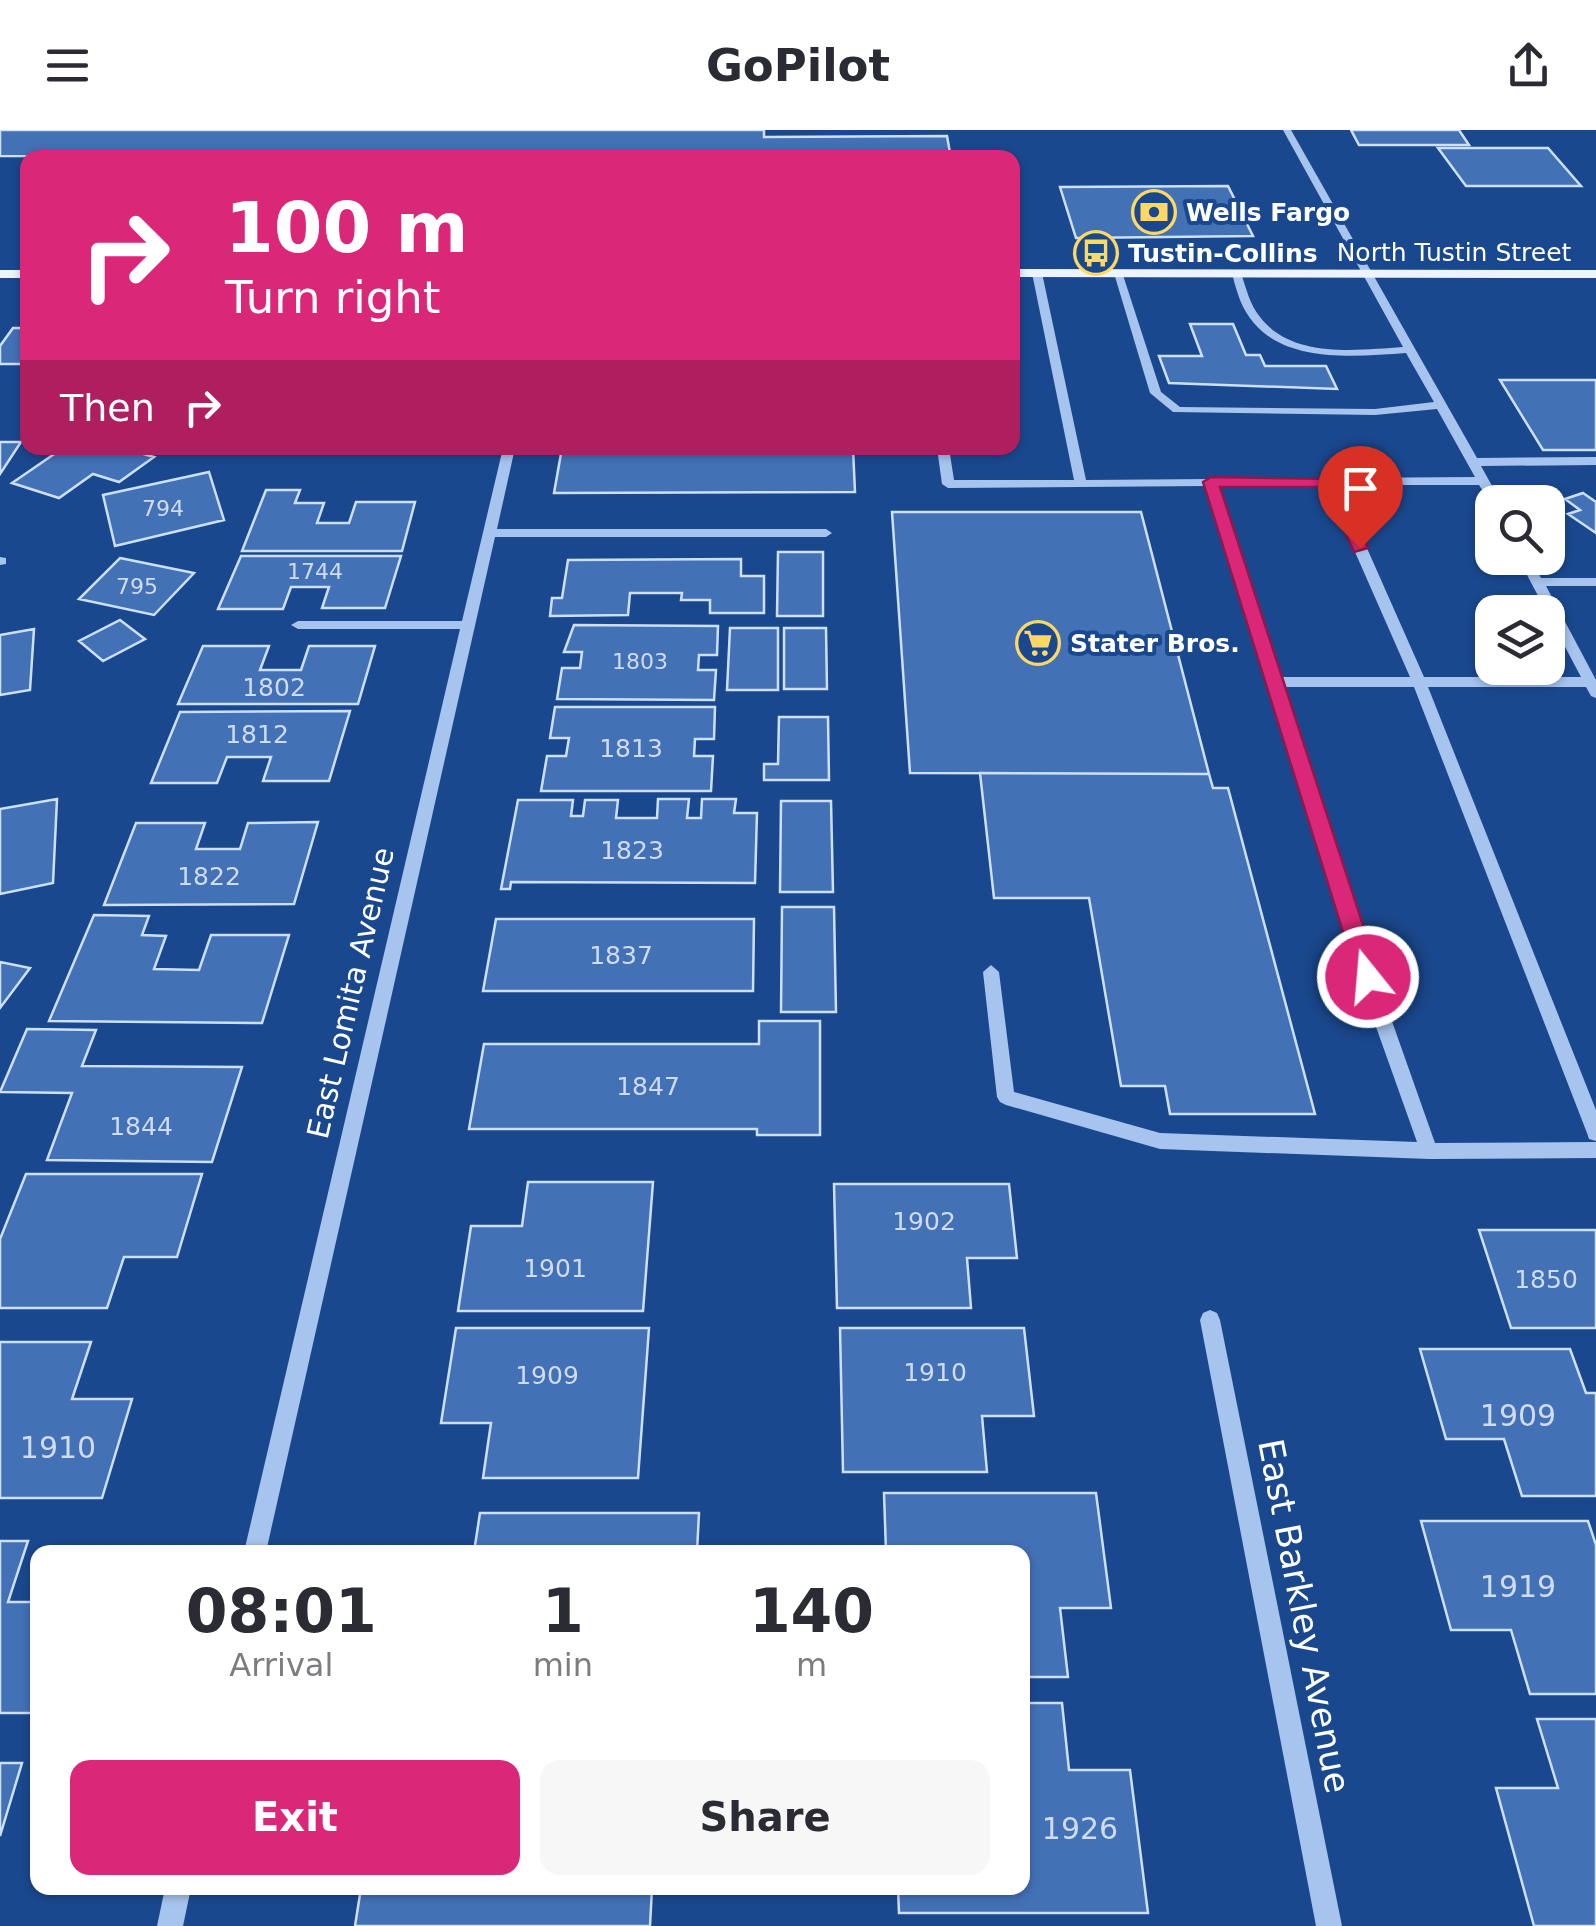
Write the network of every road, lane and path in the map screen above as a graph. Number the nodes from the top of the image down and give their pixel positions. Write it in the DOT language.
graph roads {
  1 [pos="1287,130"];
  2 [pos="1117,272"];
  3 [pos="1020,273"];
  4 [pos="1037,273"];
  5 [pos="1236,273"];
  6 [pos="1596,274"];
  7 [pos="1366,275"];
  8 [pos="1410,350"];
  9 [pos="1440,405"];
  10 [pos="507,455"];
  11 [pos="944,455"];
  12 [pos="1596,461"];
  13 [pos="1472,462"];
  14 [pos="1484,481"];
  15 [pos="1211,482"];
  16 [pos="1330,482"];
  17 [pos="1081,483"];
  18 [pos="1486,485"];
  19 [pos="490,533"];
  20 [pos="826,533"];
  21 [pos="1533,575"];
  22 [pos="1537,582"];
  23 [pos="1596,582"];
  24 [pos="298,625"];
  25 [pos="469,625"];
  26 [pos="1277,682"];
  27 [pos="1419,682"];
  28 [pos="1593,687"];
  29 [pos="991,972"];
  30 [pos="1596,1133"];
  31 [pos="1596,1150"];
  32 [pos="1430,1151"];
  33 [pos="1210,1320"];
  34 [pos="258,1545"];
  35 [pos="177,1895"];
  36 [pos="170,1926"];
  37 [pos="1329,1926"];
  1 -- 7 [label="street"];
  2 -- 4 [label="main road, North Tustin Street"];
  2 -- 5 [label="main road, North Tustin Street"];
  2 -- 9 [label="street"];
  3 -- 4 [label="main road, North Tustin Street"];
  4 -- 17 [label="street"];
  5 -- 7 [label="main road, North Tustin Street"];
  5 -- 8 [label="street"];
  6 -- 7 [label="main road, North Tustin Street"];
  7 -- 8 [label="street"];
  8 -- 9 [label="street"];
  9 -- 13 [label="street"];
  10 -- 19 [label="street, East Lomita Avenue"];
  11 -- 17 [label="street"];
  12 -- 13 [label="street"];
  13 -- 14 [label="street"];
  14 -- 16 [label="street"];
  14 -- 18 [label="street"];
  15 -- 16 [label="street"];
  15 -- 17 [label="street"];
  15 -- 26 [label="street"];
  16 -- 27 [label="street"];
  19 -- 20 [label="street"];
  19 -- 25 [label="street, East Lomita Avenue"];
  21 -- 22 [label="street"];
  22 -- 23 [label="street"];
  22 -- 28 [label="street"];
  24 -- 25 [label="street"];
  25 -- 34 [label="street, East Lomita Avenue"];
  26 -- 27 [label="street"];
  26 -- 32 [label="street"];
  27 -- 28 [label="street"];
  27 -- 30 [label="street"];
  29 -- 32 [label="street"];
  31 -- 32 [label="street"];
  33 -- 37 [label="street, East Barkley Avenue"];
  35 -- 36 [label="street"];
}
